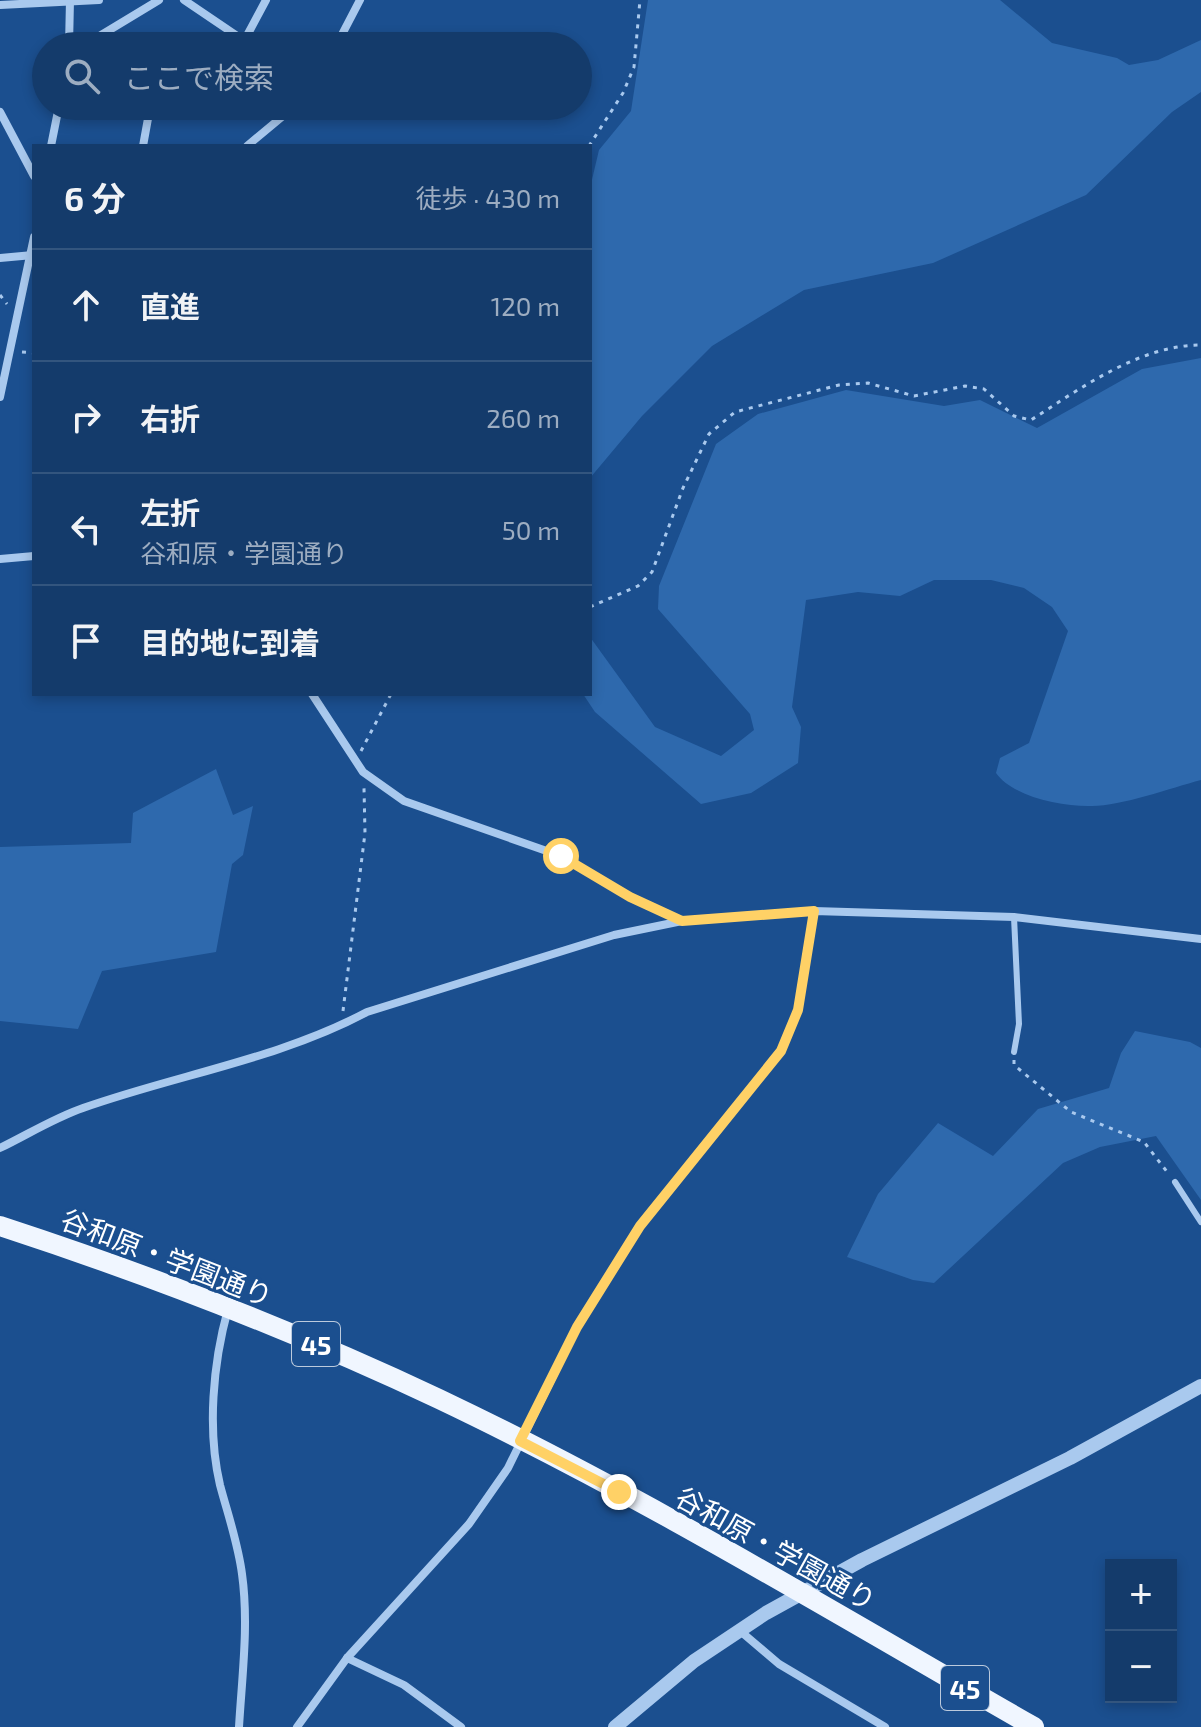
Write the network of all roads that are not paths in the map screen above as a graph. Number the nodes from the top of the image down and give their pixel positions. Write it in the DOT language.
graph roads {
  1 [pos="99,0"];
  2 [pos="159,0"];
  3 [pos="184,0"];
  4 [pos="266,0"];
  5 [pos="360,0"];
  6 [pos="70,2"];
  7 [pos="0,5"];
  8 [pos="69,32"];
  9 [pos="106,32"];
  10 [pos="229,32"];
  11 [pos="251,32"];
  12 [pos="343,32"];
  13 [pos="0,112"];
  14 [pos="56,120"];
  15 [pos="148,120"];
  16 [pos="278,120"];
  17 [pos="51,144"];
  18 [pos="143,144"];
  19 [pos="249,144"];
  20 [pos="32,172"];
  21 [pos="32,255"];
  22 [pos="0,258"];
  23 [pos="0,397"];
  24 [pos="32,556"];
  25 [pos="0,559"];
  26 [pos="313,696"];
  27 [pos="814,911"];
  28 [pos="1014,917"];
  29 [pos="682,921"];
  30 [pos="1201,939"];
  31 [pos="1014,1052"];
  32 [pos="0,1148"];
  33 [pos="1175,1182"];
  34 [pos="1201,1222"];
  35 [pos="0,1226"];
  36 [pos="228,1308"];
  37 [pos="1201,1386"];
  38 [pos="520,1441"];
  39 [pos="801,1594"];
  40 [pos="739,1630"];
  41 [pos="347,1658"];
  42 [pos="239,1727"];
  43 [pos="297,1727"];
  44 [pos="461,1727"];
  45 [pos="615,1727"];
  46 [pos="885,1727"];
  47 [pos="1034,1727"];
  1 -- 6 [label="street"];
  2 -- 9 [label="street"];
  3 -- 10 [label="street"];
  4 -- 11 [label="street"];
  5 -- 12 [label="street"];
  6 -- 7 [label="street"];
  6 -- 8 [label="street"];
  13 -- 20 [label="street"];
  14 -- 17 [label="street"];
  15 -- 18 [label="street"];
  16 -- 19 [label="street"];
  21 -- 22 [label="street"];
  21 -- 23 [label="street"];
  24 -- 25 [label="street"];
  26 -- 29 [label="street"];
  27 -- 28 [label="street"];
  27 -- 29 [label="street"];
  27 -- 38 [label="street"];
  28 -- 30 [label="street"];
  28 -- 31 [label="lane"];
  29 -- 32 [label="street"];
  33 -- 34 [label="lane"];
  35 -- 36 [label="main road, 谷和原・学園通り / 45"];
  36 -- 38 [label="main road, 谷和原・学園通り / 45"];
  36 -- 42 [label="street"];
  37 -- 39 [label="street"];
  38 -- 39 [label="main road, 谷和原・学園通り / 45"];
  38 -- 41 [label="street"];
  39 -- 40 [label="street"];
  39 -- 47 [label="main road, 谷和原・学園通り / 45"];
  40 -- 45 [label="street"];
  40 -- 46 [label="street"];
  41 -- 43 [label="street"];
  41 -- 44 [label="street"];
}
